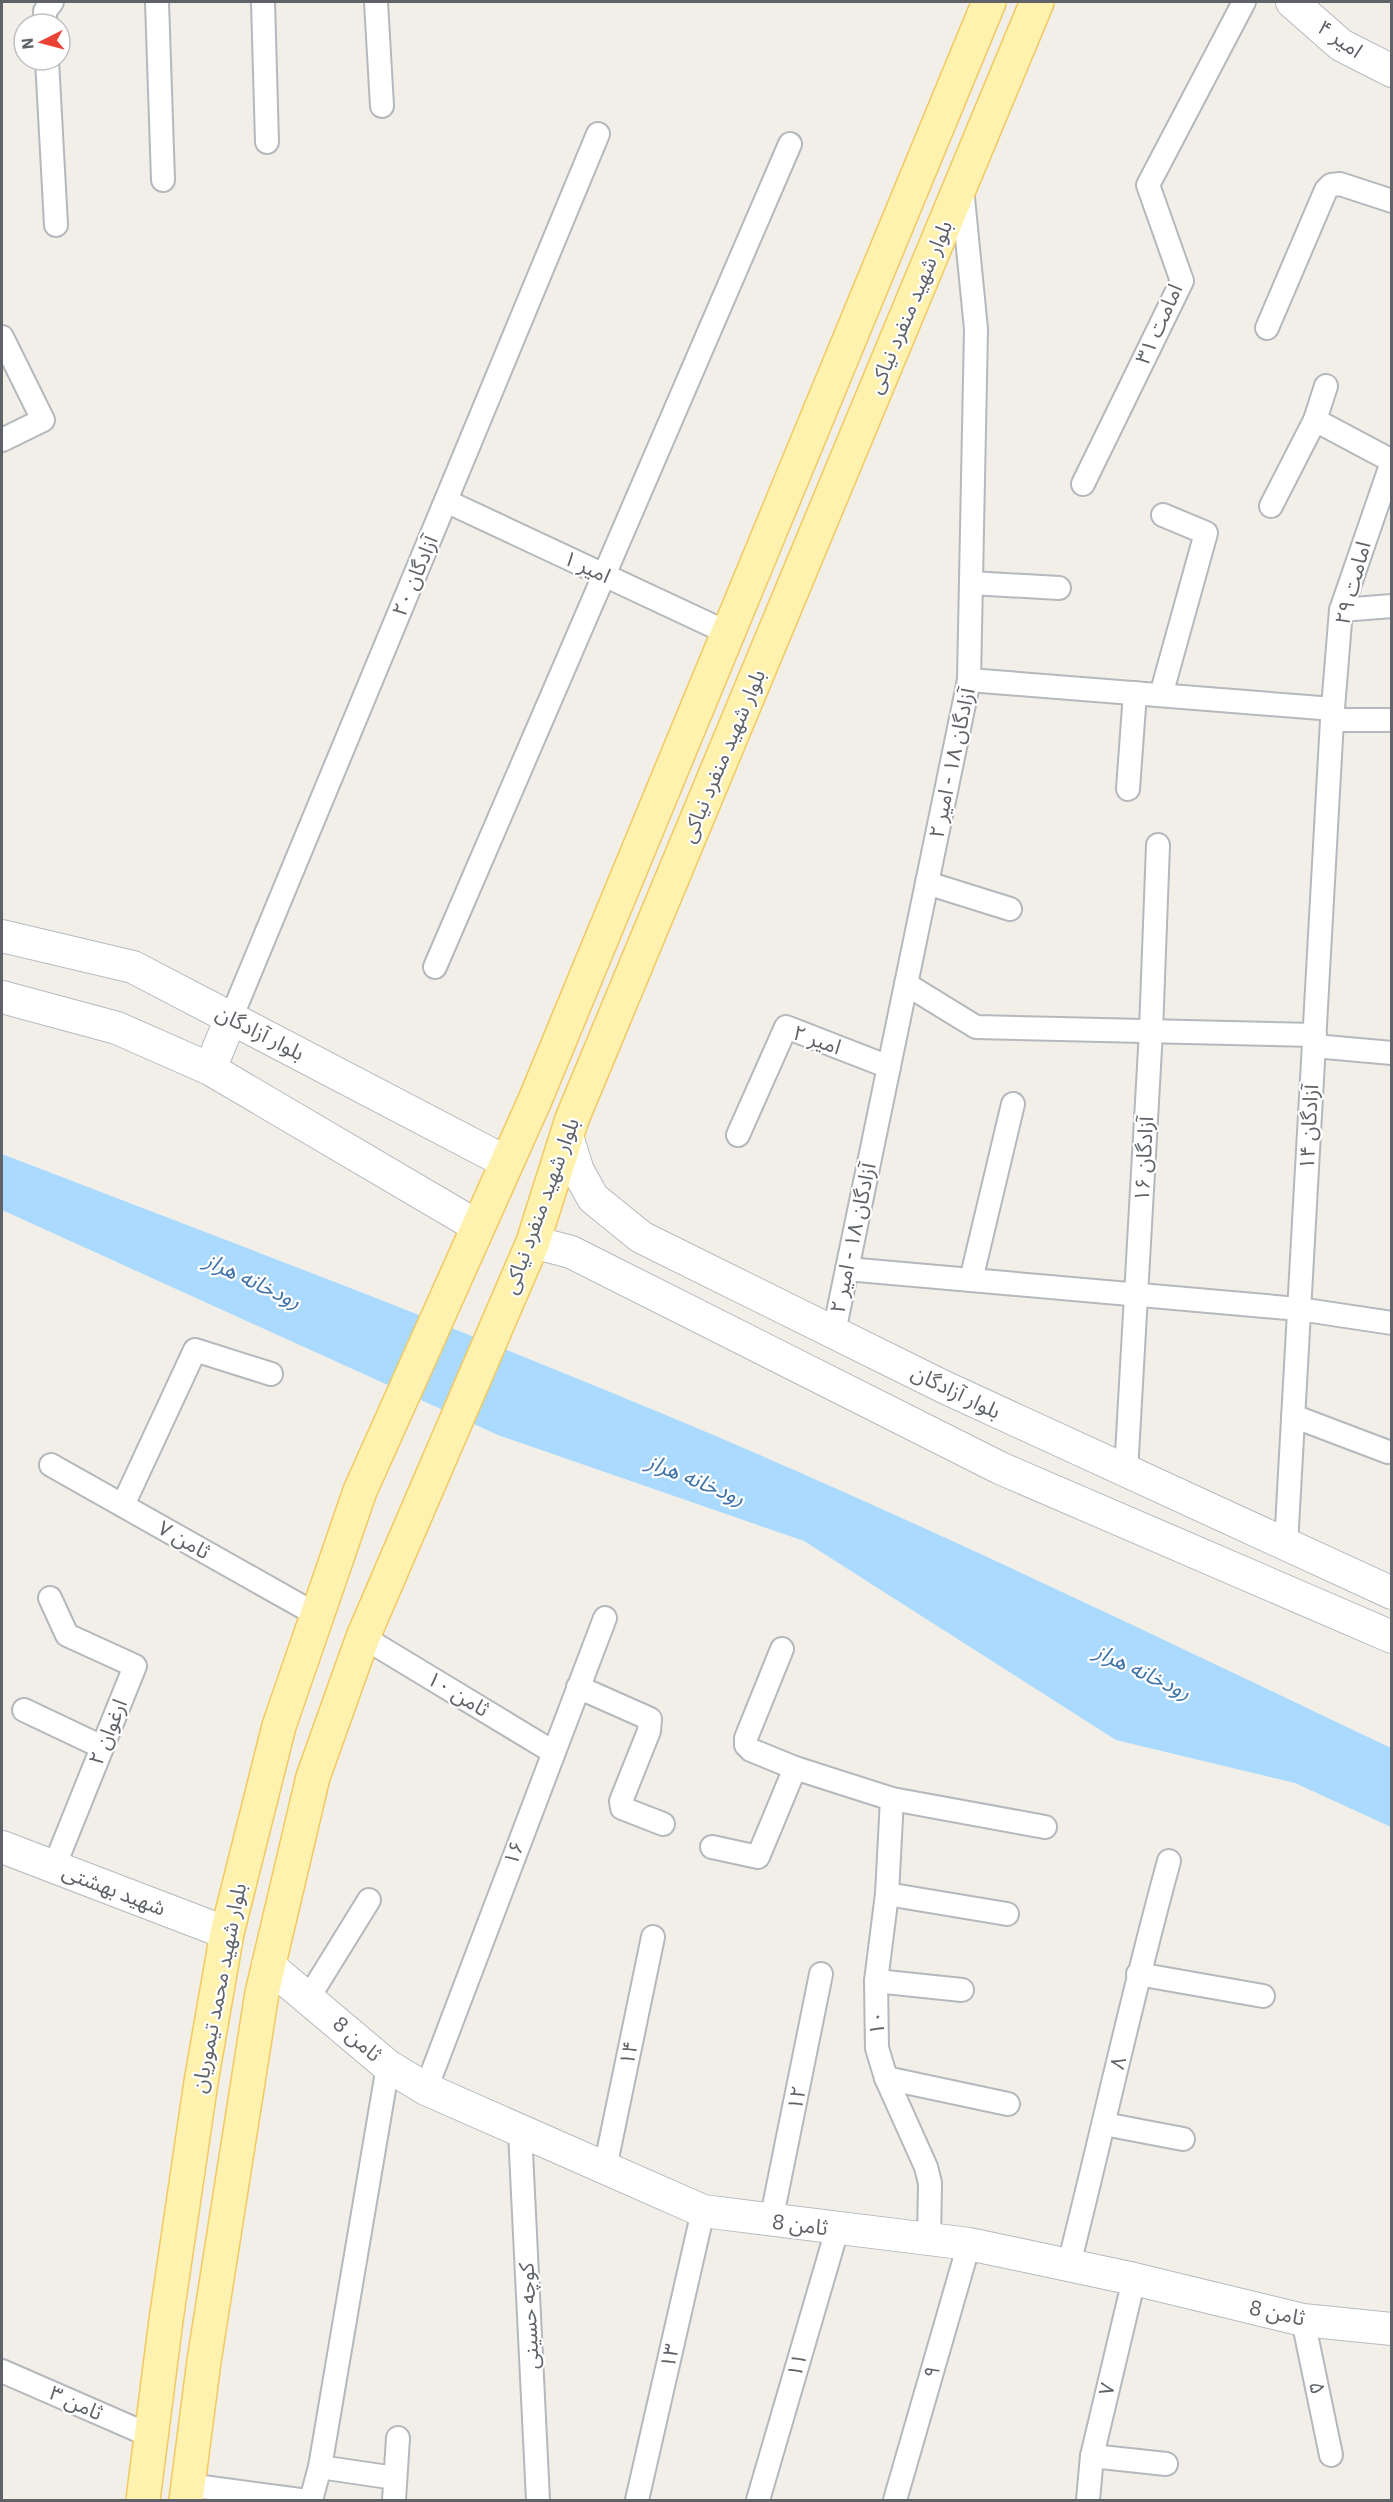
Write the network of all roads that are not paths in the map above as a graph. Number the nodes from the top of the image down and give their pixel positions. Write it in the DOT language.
graph roads {
  1 [pos="156,2"];
  2 [pos="263,2"];
  3 [pos="376,2"];
  4 [pos="989,2"];
  5 [pos="1037,2"];
  6 [pos="1244,2"];
  7 [pos="1292,2"];
  8 [pos="1392,71"];
  9 [pos="48,72"];
  10 [pos="382,106"];
  11 [pos="598,134"];
  12 [pos="267,142"];
  13 [pos="790,144"];
  14 [pos="163,180"];
  15 [pos="962,183"];
  16 [pos="1392,201"];
  17 [pos="56,225"];
  18 [pos="1267,328"];
  19 [pos="2,337"];
  20 [pos="1326,386"];
  21 [pos="1315,420"];
  22 [pos="2,440"];
  23 [pos="1392,461"];
  24 [pos="1083,484"];
  25 [pos="446,501"];
  26 [pos="1271,506"];
  27 [pos="1163,515"];
  28 [pos="604,574"];
  29 [pos="971,583"];
  30 [pos="1059,588"];
  31 [pos="1392,606"];
  32 [pos="1341,610"];
  33 [pos="728,633"];
  34 [pos="969,680"];
  35 [pos="1135,693"];
  36 [pos="1161,695"];
  37 [pos="1333,715"];
  38 [pos="1392,720"];
  39 [pos="1128,789"];
  40 [pos="662,792"];
  41 [pos="702,808"];
  42 [pos="1158,845"];
  43 [pos="634,860"];
  44 [pos="672,880"];
  45 [pos="927,883"];
  46 [pos="1010,909"];
  47 [pos="2,936"];
  48 [pos="435,967"];
  49 [pos="906,984"];
  50 [pos="2,997"];
  51 [pos="231,1018"];
  52 [pos="1151,1031"];
  53 [pos="1314,1041"];
  54 [pos="1392,1053"];
  55 [pos="889,1067"];
  56 [pos="210,1069"];
  57 [pos="1013,1104"];
  58 [pos="738,1135"];
  59 [pos="567,1136"];
  60 [pos="506,1162"];
  61 [pos="477,1226"];
  62 [pos="533,1242"];
  63 [pos="847,1269"];
  64 [pos="971,1280"];
  65 [pos="1137,1295"];
  66 [pos="1299,1309"];
  67 [pos="1392,1323"];
  68 [pos="834,1332"];
  69 [pos="271,1374"];
  70 [pos="961,1395"];
  71 [pos="1293,1416"];
  72 [pos="945,1440"];
  73 [pos="1388,1452"];
  74 [pos="51,1465"];
  75 [pos="1126,1472"];
  76 [pos="360,1491"];
  77 [pos="123,1505"];
  78 [pos="414,1512"];
  79 [pos="1286,1545"];
  80 [pos="1392,1593"];
  81 [pos="50,1598"];
  82 [pos="317,1615"];
  83 [pos="605,1618"];
  84 [pos="363,1637"];
  85 [pos="1392,1637"];
  86 [pos="782,1649"];
  87 [pos="304,1654"];
  88 [pos="347,1678"];
  89 [pos="578,1688"];
  90 [pos="24,1710"];
  91 [pos="102,1747"];
  92 [pos="553,1752"];
  93 [pos="795,1768"];
  94 [pos="892,1799"];
  95 [pos="663,1824"];
  96 [pos="1045,1827"];
  97 [pos="2,1847"];
  98 [pos="712,1847"];
  99 [pos="1169,1861"];
  100 [pos="54,1867"];
  101 [pos="886,1894"];
  102 [pos="369,1900"];
  103 [pos="1007,1914"];
  104 [pos="226,1932"];
  105 [pos="653,1937"];
  106 [pos="268,1965"];
  107 [pos="821,1974"];
  108 [pos="1138,1974"];
  109 [pos="876,1981"];
  110 [pos="962,1990"];
  111 [pos="1263,1996"];
  112 [pos="309,1997"];
  113 [pos="388,2066"];
  114 [pos="886,2078"];
  115 [pos="426,2089"];
  116 [pos="1008,2104"];
  117 [pos="1104,2124"];
  118 [pos="520,2132"];
  119 [pos="1183,2139"];
  120 [pos="605,2168"];
  121 [pos="703,2211"];
  122 [pos="771,2221"];
  123 [pos="837,2230"];
  124 [pos="929,2239"];
  125 [pos="969,2244"];
  126 [pos="1068,2264"];
  127 [pos="1134,2279"];
  128 [pos="166,2320"];
  129 [pos="1303,2320"];
  130 [pos="209,2324"];
  131 [pos="1392,2330"];
  132 [pos="2,2371"];
  133 [pos="155,2399"];
  134 [pos="198,2410"];
  135 [pos="151,2436"];
  136 [pos="398,2438"];
  137 [pos="1331,2456"];
  138 [pos="1092,2457"];
  139 [pos="1166,2464"];
  140 [pos="320,2467"];
  141 [pos="396,2478"];
  142 [pos="187,2493"];
  143 [pos="143,2500"];
  144 [pos="306,2500"];
  145 [pos="394,2500"];
  146 [pos="538,2500"];
  147 [pos="637,2500"];
  148 [pos="758,2500"];
  149 [pos="895,2500"];
  150 [pos="1088,2500"];
  1 -- 14 [label="street"];
  2 -- 12 [label="street"];
  3 -- 10 [label="street"];
  4 -- 33 [label="main road, بلوار شهید منفرد نیاکی"];
  5 -- 15 [label="main road, بلوار شهید منفرد نیاکی"];
  6 -- 24 [label="street, امامت ۳۱"];
  7 -- 8 [label="main road, امیر ۴"];
  9 -- 17 [label="street"];
  11 -- 25 [label="street, آزادگان ۲۰"];
  13 -- 28 [label="street"];
  15 -- 29 [label="street, آزادگان ۱۸ - امیر ۲"];
  15 -- 41 [label="main road, بلوار شهید منفرد نیاکی"];
  16 -- 18 [label="street"];
  19 -- 22 [label="street"];
  20 -- 21 [label="street"];
  21 -- 23 [label="street"];
  21 -- 26 [label="street"];
  23 -- 32 [label="street, امامت ۲۹"];
  25 -- 28 [label="street, امیر ۱"];
  25 -- 51 [label="street, آزادگان ۲۰"];
  27 -- 36 [label="street"];
  28 -- 33 [label="street, امیر ۱"];
  28 -- 48 [label="street"];
  29 -- 30 [label="street"];
  29 -- 34 [label="street, آزادگان ۱۸ - امیر ۲"];
  31 -- 32 [label="street"];
  32 -- 37 [label="street, امامت ۲۹"];
  33 -- 40 [label="main road, بلوار شهید منفرد نیاکی"];
  34 -- 35 [label="street"];
  34 -- 45 [label="street, آزادگان ۱۸ - امیر ۲"];
  35 -- 36 [label="street"];
  35 -- 39 [label="street"];
  36 -- 37 [label="street"];
  37 -- 38 [label="street"];
  37 -- 53 [label="street, آزادگان ۱۴"];
  40 -- 41 [label="main road"];
  40 -- 43 [label="main road, بلوار شهید منفرد نیاکی"];
  41 -- 44 [label="main road, بلوار شهید منفرد نیاکی"];
  42 -- 52 [label="street, آزادگان ۱۶"];
  43 -- 44 [label="main road"];
  43 -- 60 [label="main road, بلوار شهید منفرد نیاکی"];
  44 -- 59 [label="main road, بلوار شهید منفرد نیاکی"];
  45 -- 46 [label="street"];
  45 -- 49 [label="street, آزادگان ۱۸ - امیر ۲"];
  47 -- 51 [label="main road, بلوار آزادگان"];
  49 -- 52 [label="street"];
  49 -- 55 [label="street, آزادگان ۱۸ - امیر ۲"];
  50 -- 56 [label="main road"];
  51 -- 56 [label="main road"];
  51 -- 60 [label="main road, بلوار آزادگان"];
  52 -- 53 [label="street"];
  52 -- 65 [label="street, آزادگان ۱۶"];
  53 -- 54 [label="street"];
  53 -- 66 [label="street, آزادگان ۱۴"];
  55 -- 58 [label="street, امیر ۲"];
  55 -- 63 [label="street, آزادگان ۱۸ - امیر ۲"];
  56 -- 61 [label="main road"];
  57 -- 64 [label="street"];
  59 -- 62 [label="main road, بلوار شهید منفرد نیاکی"];
  59 -- 68 [label="main road, بلوار آزادگان"];
  60 -- 61 [label="main road, بلوار شهید منفرد نیاکی"];
  61 -- 76 [label="main road, بلوار شهید منفرد نیاکی"];
  62 -- 72 [label="main road"];
  62 -- 78 [label="main road, بلوار شهید منفرد نیاکی"];
  63 -- 64 [label="street"];
  63 -- 68 [label="street, آزادگان ۱۸ - امیر ۲"];
  64 -- 65 [label="street"];
  65 -- 66 [label="street"];
  65 -- 75 [label="street, آزادگان ۱۶"];
  66 -- 67 [label="street"];
  66 -- 71 [label="street, آزادگان ۱۴"];
  68 -- 70 [label="main road, بلوار آزادگان"];
  69 -- 77 [label="street"];
  70 -- 72 [label="main road"];
  70 -- 75 [label="main road, بلوار آزادگان"];
  71 -- 73 [label="street"];
  71 -- 79 [label="street, آزادگان ۱۴"];
  72 -- 85 [label="main road"];
  74 -- 77 [label="street, ثامن ۷"];
  75 -- 79 [label="main road, بلوار آزادگان"];
  76 -- 82 [label="main road, بلوار شهید محمد تیموریان"];
  77 -- 82 [label="street, ثامن ۷"];
  78 -- 84 [label="main road, بلوار شهید محمد تیموریان"];
  79 -- 80 [label="main road, بلوار آزادگان"];
  81 -- 91 [label="street, ارغوان ۲"];
  82 -- 84 [label="main road"];
  82 -- 87 [label="main road, بلوار شهید محمد تیموریان"];
  83 -- 89 [label="street, ۱۶"];
  84 -- 88 [label="main road, بلوار شهید محمد تیموریان"];
  84 -- 92 [label="street, ثامن ۱۰"];
  86 -- 93 [label="street"];
  87 -- 88 [label="main road"];
  87 -- 104 [label="main road, بلوار شهید محمد تیموریان"];
  88 -- 106 [label="main road, بلوار شهید محمد تیموریان"];
  89 -- 92 [label="street, ۱۶"];
  89 -- 95 [label="street"];
  90 -- 91 [label="street"];
  91 -- 100 [label="street, ارغوان ۲"];
  92 -- 115 [label="street, ۱۶"];
  93 -- 94 [label="street"];
  93 -- 98 [label="street"];
  94 -- 96 [label="street"];
  94 -- 101 [label="street, ۱۰"];
  97 -- 100 [label="main road, شهید بهشتی"];
  99 -- 108 [label="street, ۸"];
  100 -- 104 [label="main road, شهید بهشتی"];
  101 -- 103 [label="street"];
  101 -- 109 [label="street, ۱۰"];
  102 -- 112 [label="street"];
  104 -- 128 [label="main road, بلوار شهید محمد تیموریان"];
  105 -- 120 [label="street, ۱۴"];
  106 -- 112 [label="main road, ثامن 8"];
  106 -- 130 [label="main road, بلوار شهید محمد تیموریان"];
  107 -- 122 [label="street, ۱۲"];
  108 -- 111 [label="street"];
  108 -- 117 [label="street, ۸"];
  109 -- 110 [label="street"];
  109 -- 114 [label="street, ۱۰"];
  112 -- 113 [label="main road, ثامن 8"];
  113 -- 115 [label="main road, ثامن 8"];
  113 -- 140 [label="street"];
  114 -- 116 [label="street"];
  114 -- 124 [label="street, ۱۰"];
  115 -- 118 [label="main road, ثامن 8"];
  117 -- 119 [label="street"];
  117 -- 126 [label="street, ۸"];
  118 -- 120 [label="main road, ثامن 8"];
  118 -- 146 [label="street, کوچه حسینی"];
  120 -- 121 [label="main road, ثامن 8"];
  121 -- 122 [label="main road, ثامن 8"];
  121 -- 147 [label="street, ۱۳"];
  122 -- 123 [label="main road, ثامن 8"];
  123 -- 124 [label="main road, ثامن 8"];
  123 -- 148 [label="street, ۱۱"];
  124 -- 125 [label="main road, ثامن 8"];
  125 -- 126 [label="main road, ثامن 8"];
  125 -- 149 [label="street, ۹"];
  126 -- 127 [label="main road, ثامن 8"];
  127 -- 129 [label="main road, ثامن 8"];
  127 -- 138 [label="street, ۷"];
  128 -- 130 [label="main road"];
  128 -- 133 [label="main road, بلوار شهید محمد تیموریان"];
  129 -- 131 [label="main road, ثامن 8"];
  129 -- 137 [label="street, ۵"];
  130 -- 134 [label="main road, بلوار شهید محمد تیموریان"];
  132 -- 135 [label="street, ثامن ۳"];
  133 -- 134 [label="main road"];
  133 -- 135 [label="main road, بلوار شهید محمد تیموریان"];
  134 -- 142 [label="main road, بلوار شهید محمد تیموریان"];
  135 -- 143 [label="main road, بلوار شهید محمد تیموریان"];
  136 -- 141 [label="street"];
  138 -- 139 [label="street"];
  138 -- 150 [label="street, ۷"];
  140 -- 141 [label="street"];
  140 -- 144 [label="street"];
  141 -- 145 [label="street"];
  142 -- 144 [label="street"];
}
